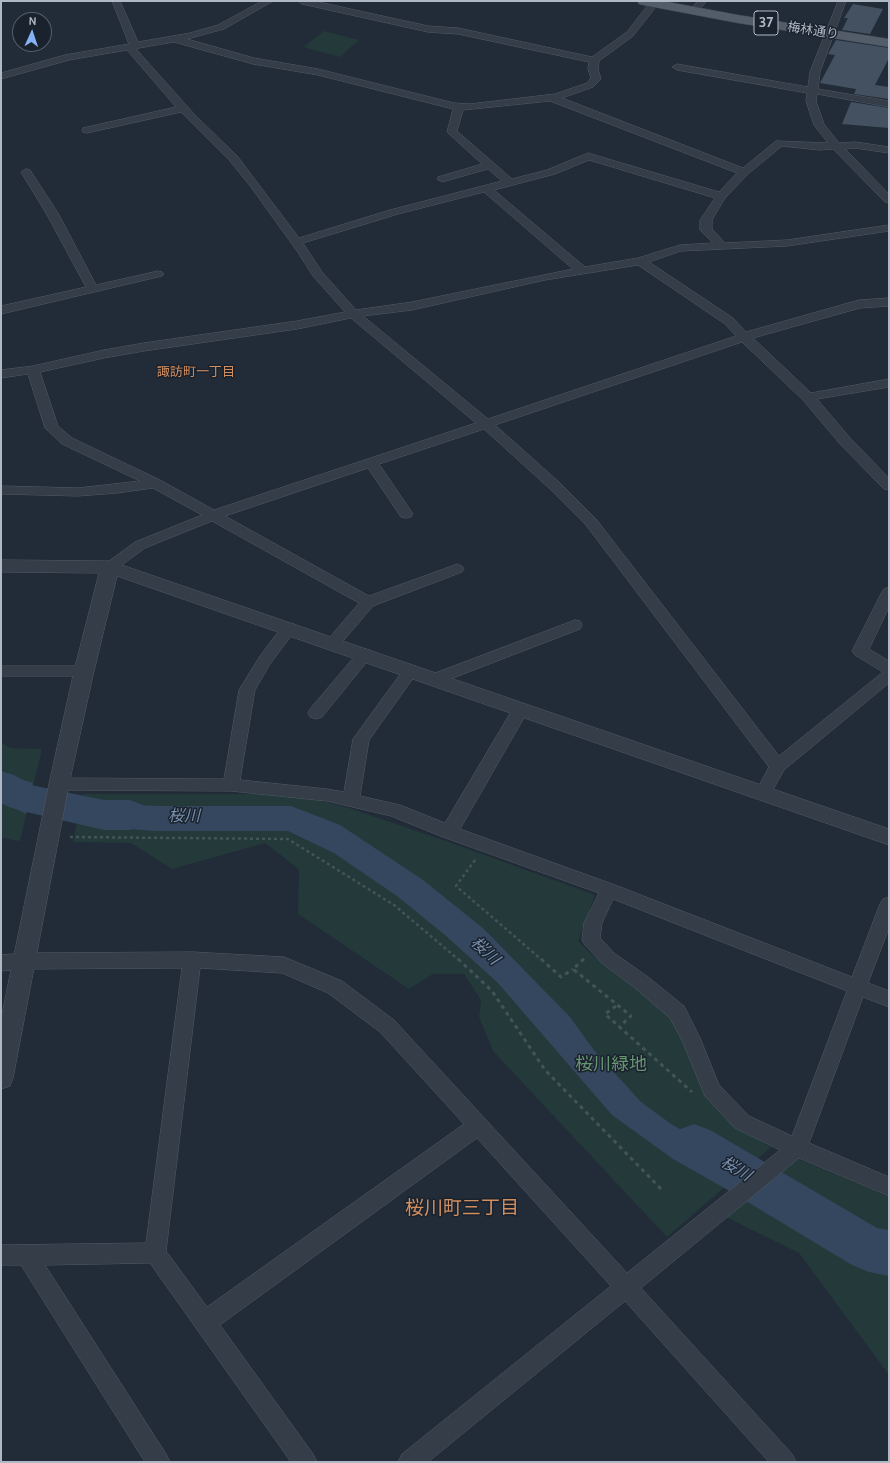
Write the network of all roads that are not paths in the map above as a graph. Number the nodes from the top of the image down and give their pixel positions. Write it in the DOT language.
graph roads {
  1 [pos="116,1"];
  2 [pos="269,1"];
  3 [pos="302,1"];
  4 [pos="703,1"];
  5 [pos="842,1"];
  6 [pos="649,2"];
  7 [pos="693,11"];
  8 [pos="830,34"];
  9 [pos="175,39"];
  10 [pos="889,43"];
  11 [pos="132,47"];
  12 [pos="594,60"];
  13 [pos="677,67"];
  14 [pos="1,76"];
  15 [pos="812,92"];
  16 [pos="552,98"];
  17 [pos="889,104"];
  18 [pos="459,107"];
  19 [pos="183,108"];
  20 [pos="87,130"];
  21 [pos="836,146"];
  22 [pos="889,150"];
  23 [pos="489,165"];
  24 [pos="26,172"];
  25 [pos="744,172"];
  26 [pos="442,179"];
  27 [pos="510,183"];
  28 [pos="486,189"];
  29 [pos="721,196"];
  30 [pos="889,200"];
  31 [pos="889,228"];
  32 [pos="296,242"];
  33 [pos="721,245"];
  34 [pos="640,261"];
  35 [pos="583,271"];
  36 [pos="158,274"];
  37 [pos="93,289"];
  38 [pos="889,302"];
  39 [pos="1,310"];
  40 [pos="353,314"];
  41 [pos="744,337"];
  42 [pos="33,370"];
  43 [pos="1,374"];
  44 [pos="889,383"];
  45 [pos="808,397"];
  46 [pos="486,424"];
  47 [pos="371,463"];
  48 [pos="155,483"];
  49 [pos="889,486"];
  50 [pos="1,490"];
  51 [pos="406,514"];
  52 [pos="214,515"];
  53 [pos="1,566"];
  54 [pos="110,567"];
  55 [pos="457,568"];
  56 [pos="889,592"];
  57 [pos="368,602"];
  58 [pos="575,624"];
  59 [pos="289,628"];
  60 [pos="333,643"];
  61 [pos="365,654"];
  62 [pos="889,668"];
  63 [pos="411,670"];
  64 [pos="1,671"];
  65 [pos="84,671"];
  66 [pos="889,675"];
  67 [pos="435,679"];
  68 [pos="522,708"];
  69 [pos="316,713"];
  70 [pos="778,766"];
  71 [pos="231,785"];
  72 [pos="59,786"];
  73 [pos="763,793"];
  74 [pos="352,801"];
  75 [pos="450,832"];
  76 [pos="889,837"];
  77 [pos="609,890"];
  78 [pos="889,904"];
  79 [pos="192,960"];
  80 [pos="24,961"];
  81 [pos="1,963"];
  82 [pos="858,988"];
  83 [pos="889,999"];
  84 [pos="1,1078"];
  85 [pos="478,1126"];
  86 [pos="797,1148"];
  87 [pos="889,1186"];
  88 [pos="156,1253"];
  89 [pos="1,1255"];
  90 [pos="27,1255"];
  91 [pos="626,1287"];
  92 [pos="205,1322"];
  93 [pos="158,1462"];
  94 [pos="305,1462"];
  95 [pos="410,1462"];
  96 [pos="784,1462"];
  1 -- 11 [label="street"];
  2 -- 9 [label="street"];
  3 -- 12 [label="street"];
  4 -- 7 [label="street"];
  5 -- 8 [label="street"];
  6 -- 7 [label="main road, 梅林通り / 37"];
  6 -- 12 [label="street"];
  7 -- 8 [label="main road, 梅林通り / 37"];
  8 -- 10 [label="main road, 梅林通り / 37"];
  8 -- 15 [label="street"];
  9 -- 11 [label="street"];
  9 -- 18 [label="street"];
  11 -- 14 [label="street"];
  11 -- 19 [label="street"];
  12 -- 16 [label="street"];
  13 -- 15 [label="street"];
  15 -- 17 [label="street"];
  15 -- 21 [label="street"];
  16 -- 18 [label="street"];
  16 -- 25 [label="street"];
  18 -- 23 [label="street"];
  19 -- 20 [label="street"];
  19 -- 32 [label="street"];
  21 -- 22 [label="street"];
  21 -- 25 [label="street"];
  21 -- 30 [label="street"];
  23 -- 26 [label="street"];
  23 -- 27 [label="street"];
  24 -- 37 [label="street"];
  25 -- 29 [label="street"];
  27 -- 28 [label="street"];
  27 -- 29 [label="street"];
  28 -- 32 [label="street"];
  28 -- 35 [label="street"];
  29 -- 33 [label="street"];
  31 -- 33 [label="street"];
  32 -- 40 [label="street"];
  33 -- 34 [label="street"];
  34 -- 35 [label="street"];
  34 -- 41 [label="street"];
  35 -- 40 [label="street"];
  36 -- 37 [label="street"];
  37 -- 39 [label="street"];
  38 -- 41 [label="street"];
  40 -- 42 [label="street"];
  40 -- 46 [label="street"];
  41 -- 45 [label="street"];
  41 -- 46 [label="street"];
  42 -- 43 [label="street"];
  42 -- 48 [label="street"];
  44 -- 45 [label="street"];
  45 -- 49 [label="street"];
  46 -- 47 [label="street"];
  46 -- 70 [label="street"];
  47 -- 51 [label="street"];
  47 -- 52 [label="street"];
  48 -- 50 [label="street"];
  48 -- 52 [label="street"];
  52 -- 54 [label="street"];
  52 -- 57 [label="street"];
  53 -- 54 [label="street"];
  54 -- 59 [label="street"];
  54 -- 65 [label="street"];
  55 -- 57 [label="street"];
  56 -- 62 [label="street"];
  57 -- 60 [label="street"];
  58 -- 67 [label="street"];
  59 -- 60 [label="street"];
  59 -- 71 [label="street"];
  60 -- 61 [label="street"];
  61 -- 63 [label="street"];
  61 -- 69 [label="street"];
  63 -- 67 [label="street"];
  63 -- 74 [label="street"];
  64 -- 65 [label="street"];
  65 -- 72 [label="street"];
  66 -- 70 [label="street"];
  67 -- 68 [label="street"];
  68 -- 73 [label="street"];
  68 -- 75 [label="street"];
  70 -- 73 [label="street"];
  71 -- 72 [label="street"];
  71 -- 74 [label="street"];
  72 -- 80 [label="street"];
  73 -- 76 [label="street"];
  74 -- 75 [label="street"];
  75 -- 77 [label="street"];
  77 -- 82 [label="street"];
  77 -- 86 [label="street"];
  78 -- 82 [label="street"];
  79 -- 80 [label="street"];
  79 -- 85 [label="street"];
  79 -- 88 [label="street"];
  80 -- 81 [label="street"];
  80 -- 84 [label="street"];
  82 -- 83 [label="street"];
  82 -- 86 [label="street"];
  85 -- 91 [label="street"];
  85 -- 92 [label="street"];
  86 -- 87 [label="street"];
  86 -- 91 [label="street"];
  88 -- 90 [label="street"];
  88 -- 92 [label="street"];
  89 -- 90 [label="street"];
  90 -- 93 [label="street"];
  91 -- 95 [label="street"];
  91 -- 96 [label="street"];
  92 -- 94 [label="street"];
}
